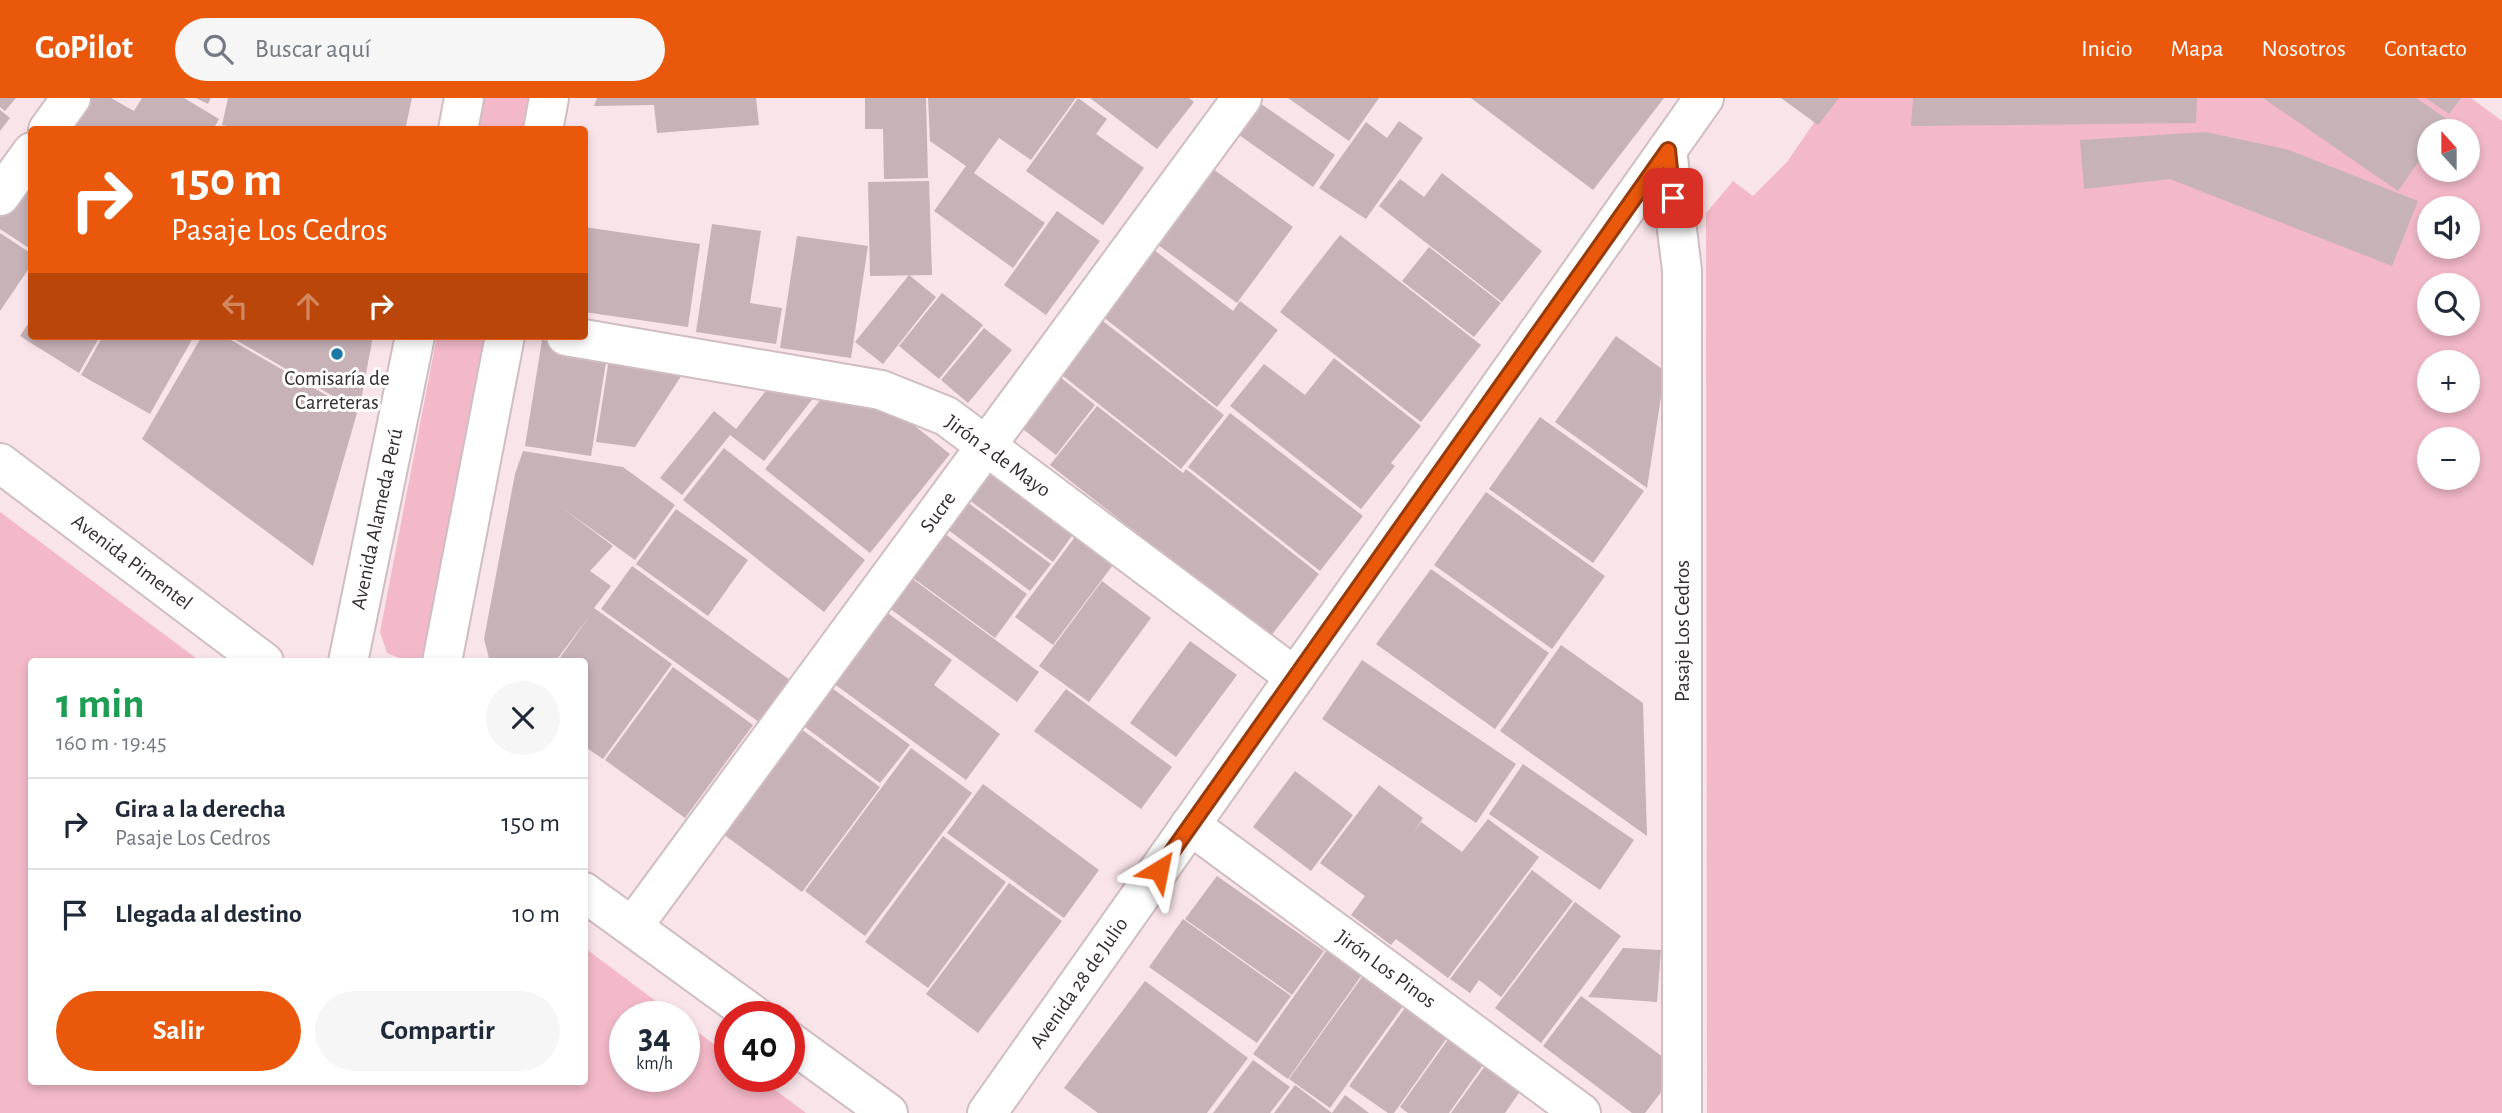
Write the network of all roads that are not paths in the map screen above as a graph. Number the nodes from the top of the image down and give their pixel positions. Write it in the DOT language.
graph roads {
  1 [pos="71,98"];
  2 [pos="464,98"];
  3 [pos="550,98"];
  4 [pos="1242,98"];
  5 [pos="1704,98"];
  6 [pos="51,126"];
  7 [pos="459,126"];
  8 [pos="545,126"];
  9 [pos="1668,150"];
  10 [pos="28,158"];
  11 [pos="0,196"];
  12 [pos="414,340"];
  13 [pos="504,340"];
  14 [pos="588,340"];
  15 [pos="987,446"];
  16 [pos="0,463"];
  17 [pos="259,658"];
  18 [pos="349,658"];
  19 [pos="443,658"];
  20 [pos="1295,677"];
  21 [pos="1190,825"];
  22 [pos="588,895"];
  23 [pos="633,926"];
  24 [pos="735,1001"];
  25 [pos="805,1053"];
  26 [pos="888,1113"];
  27 [pos="987,1113"];
  28 [pos="1581,1113"];
  29 [pos="1682,1113"];
  1 -- 6 [label="main road"];
  2 -- 7 [label="main road"];
  3 -- 8 [label="main road"];
  4 -- 15 [label="main road, Sucre"];
  5 -- 9 [label="main road, Avenida 28 de Julio"];
  9 -- 20 [label="main road, Avenida 28 de Julio"];
  9 -- 29 [label="main road, Pasaje Los Cedros"];
  10 -- 11 [label="main road"];
  12 -- 18 [label="main road, Avenida Alameda Perú"];
  13 -- 19 [label="main road"];
  14 -- 15 [label="main road, Jirón 2 de Mayo"];
  15 -- 20 [label="main road, Jirón 2 de Mayo"];
  15 -- 23 [label="main road, Sucre"];
  16 -- 17 [label="main road, Avenida Pimentel"];
  20 -- 21 [label="main road, Avenida 28 de Julio"];
  21 -- 27 [label="main road, Avenida 28 de Julio"];
  21 -- 28 [label="main road, Jirón Los Pinos"];
  22 -- 23 [label="main road"];
  23 -- 24 [label="main road"];
  25 -- 26 [label="main road"];
}
